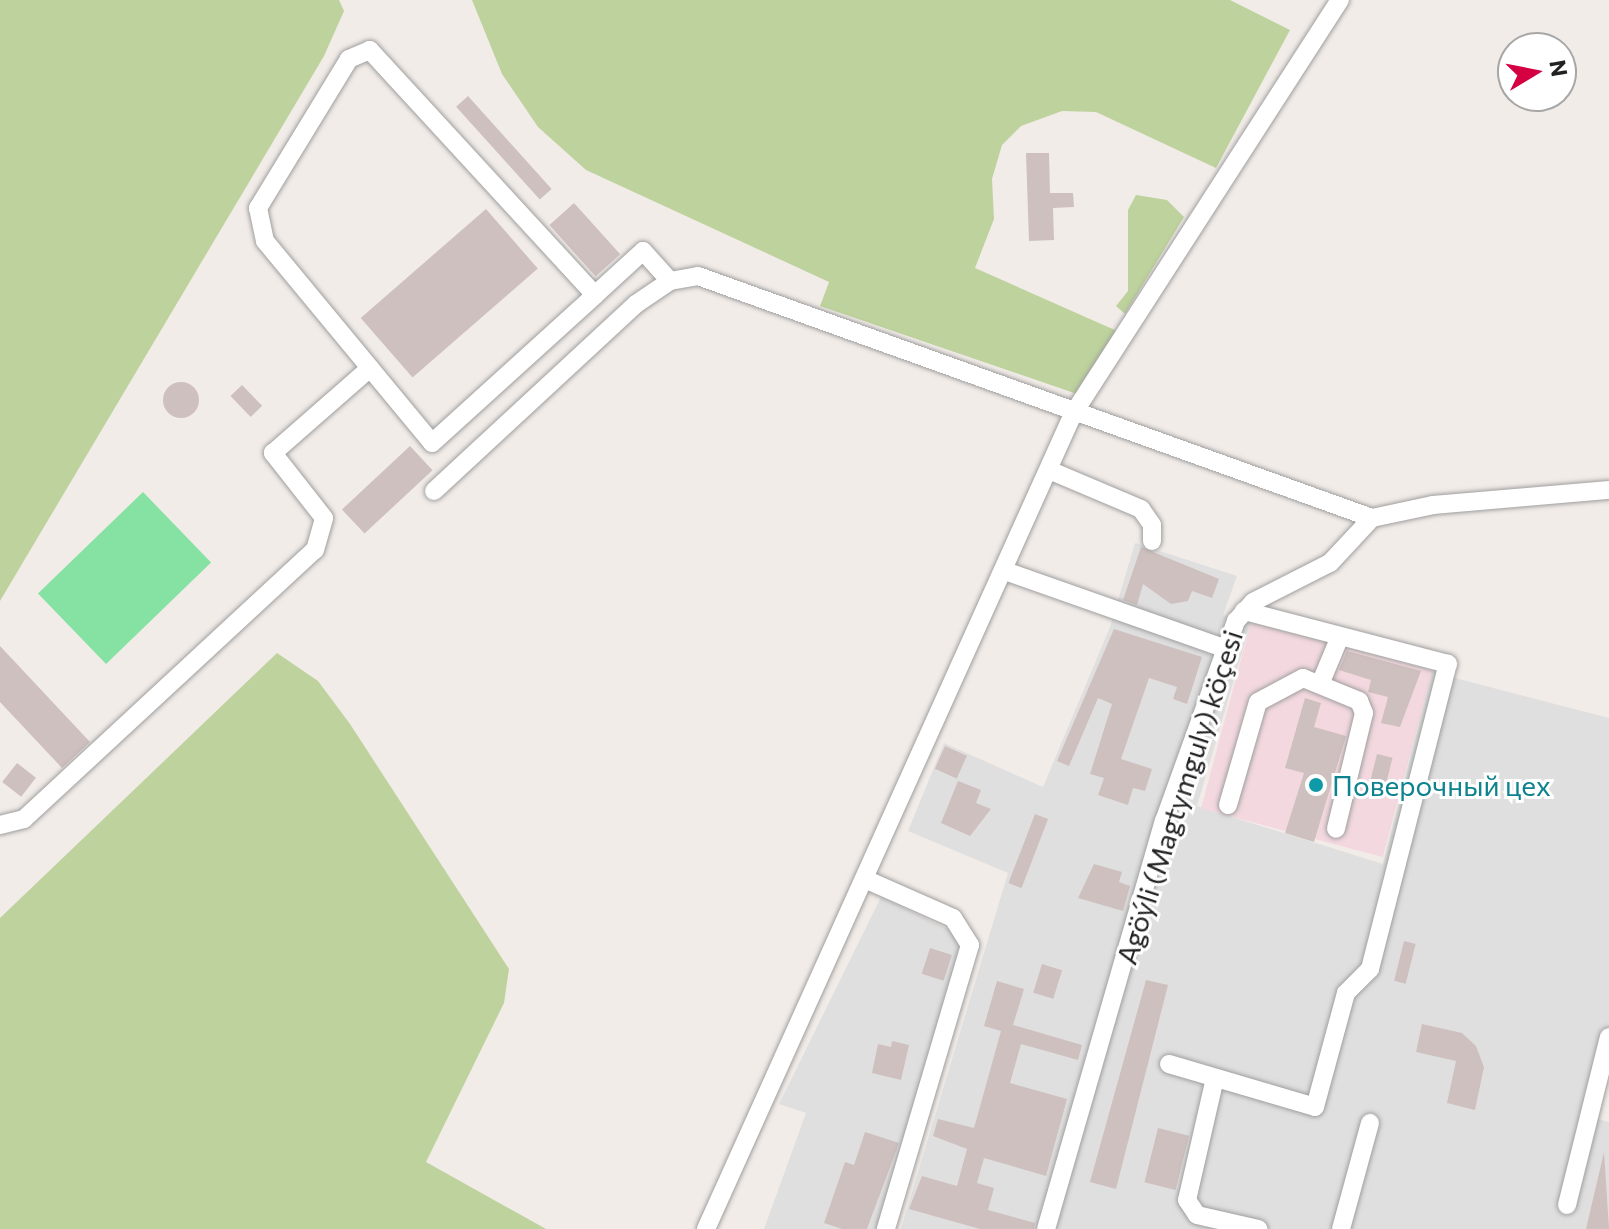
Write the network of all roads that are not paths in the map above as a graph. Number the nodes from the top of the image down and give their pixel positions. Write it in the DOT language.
graph roads {
  1 [pos="1340,0"];
  2 [pos="670,281"];
  3 [pos="595,295"];
  4 [pos="370,368"];
  5 [pos="1073,414"];
  6 [pos="1049,470"];
  7 [pos="1609,490"];
  8 [pos="434,491"];
  9 [pos="1372,518"];
  10 [pos="1152,541"];
  11 [pos="1005,571"];
  12 [pos="1244,611"];
  13 [pos="1339,639"];
  14 [pos="1226,649"];
  15 [pos="1321,682"];
  16 [pos="1228,805"];
  17 [pos="0,825"];
  18 [pos="1336,829"];
  19 [pos="867,880"];
  20 [pos="1609,1037"];
  21 [pos="1169,1064"];
  22 [pos="1215,1078"];
  23 [pos="1370,1123"];
  24 [pos="1567,1205"];
  25 [pos="706,1229"];
  26 [pos="886,1229"];
  27 [pos="1046,1229"];
  28 [pos="1258,1229"];
  29 [pos="1341,1229"];
  1 -- 5 [label="street"];
  2 -- 3 [label="street"];
  2 -- 5 [label="street"];
  2 -- 8 [label="street"];
  3 -- 4 [label="street"];
  3 -- 4 [label="street"];
  4 -- 17 [label="street"];
  5 -- 6 [label="street"];
  5 -- 9 [label="street"];
  6 -- 10 [label="street"];
  6 -- 11 [label="street"];
  7 -- 9 [label="street"];
  9 -- 12 [label="street, Agöýli (Magtymguly) köçesi"];
  11 -- 14 [label="street"];
  11 -- 19 [label="street"];
  12 -- 13 [label="street"];
  12 -- 14 [label="street, Agöýli (Magtymguly) köçesi"];
  13 -- 15 [label="street"];
  13 -- 22 [label="street"];
  14 -- 27 [label="street, Agöýli (Magtymguly) köçesi"];
  15 -- 16 [label="street"];
  15 -- 18 [label="street"];
  19 -- 25 [label="street"];
  19 -- 26 [label="street"];
  20 -- 24 [label="street"];
  21 -- 22 [label="street"];
  22 -- 28 [label="street"];
  23 -- 29 [label="street"];
}
